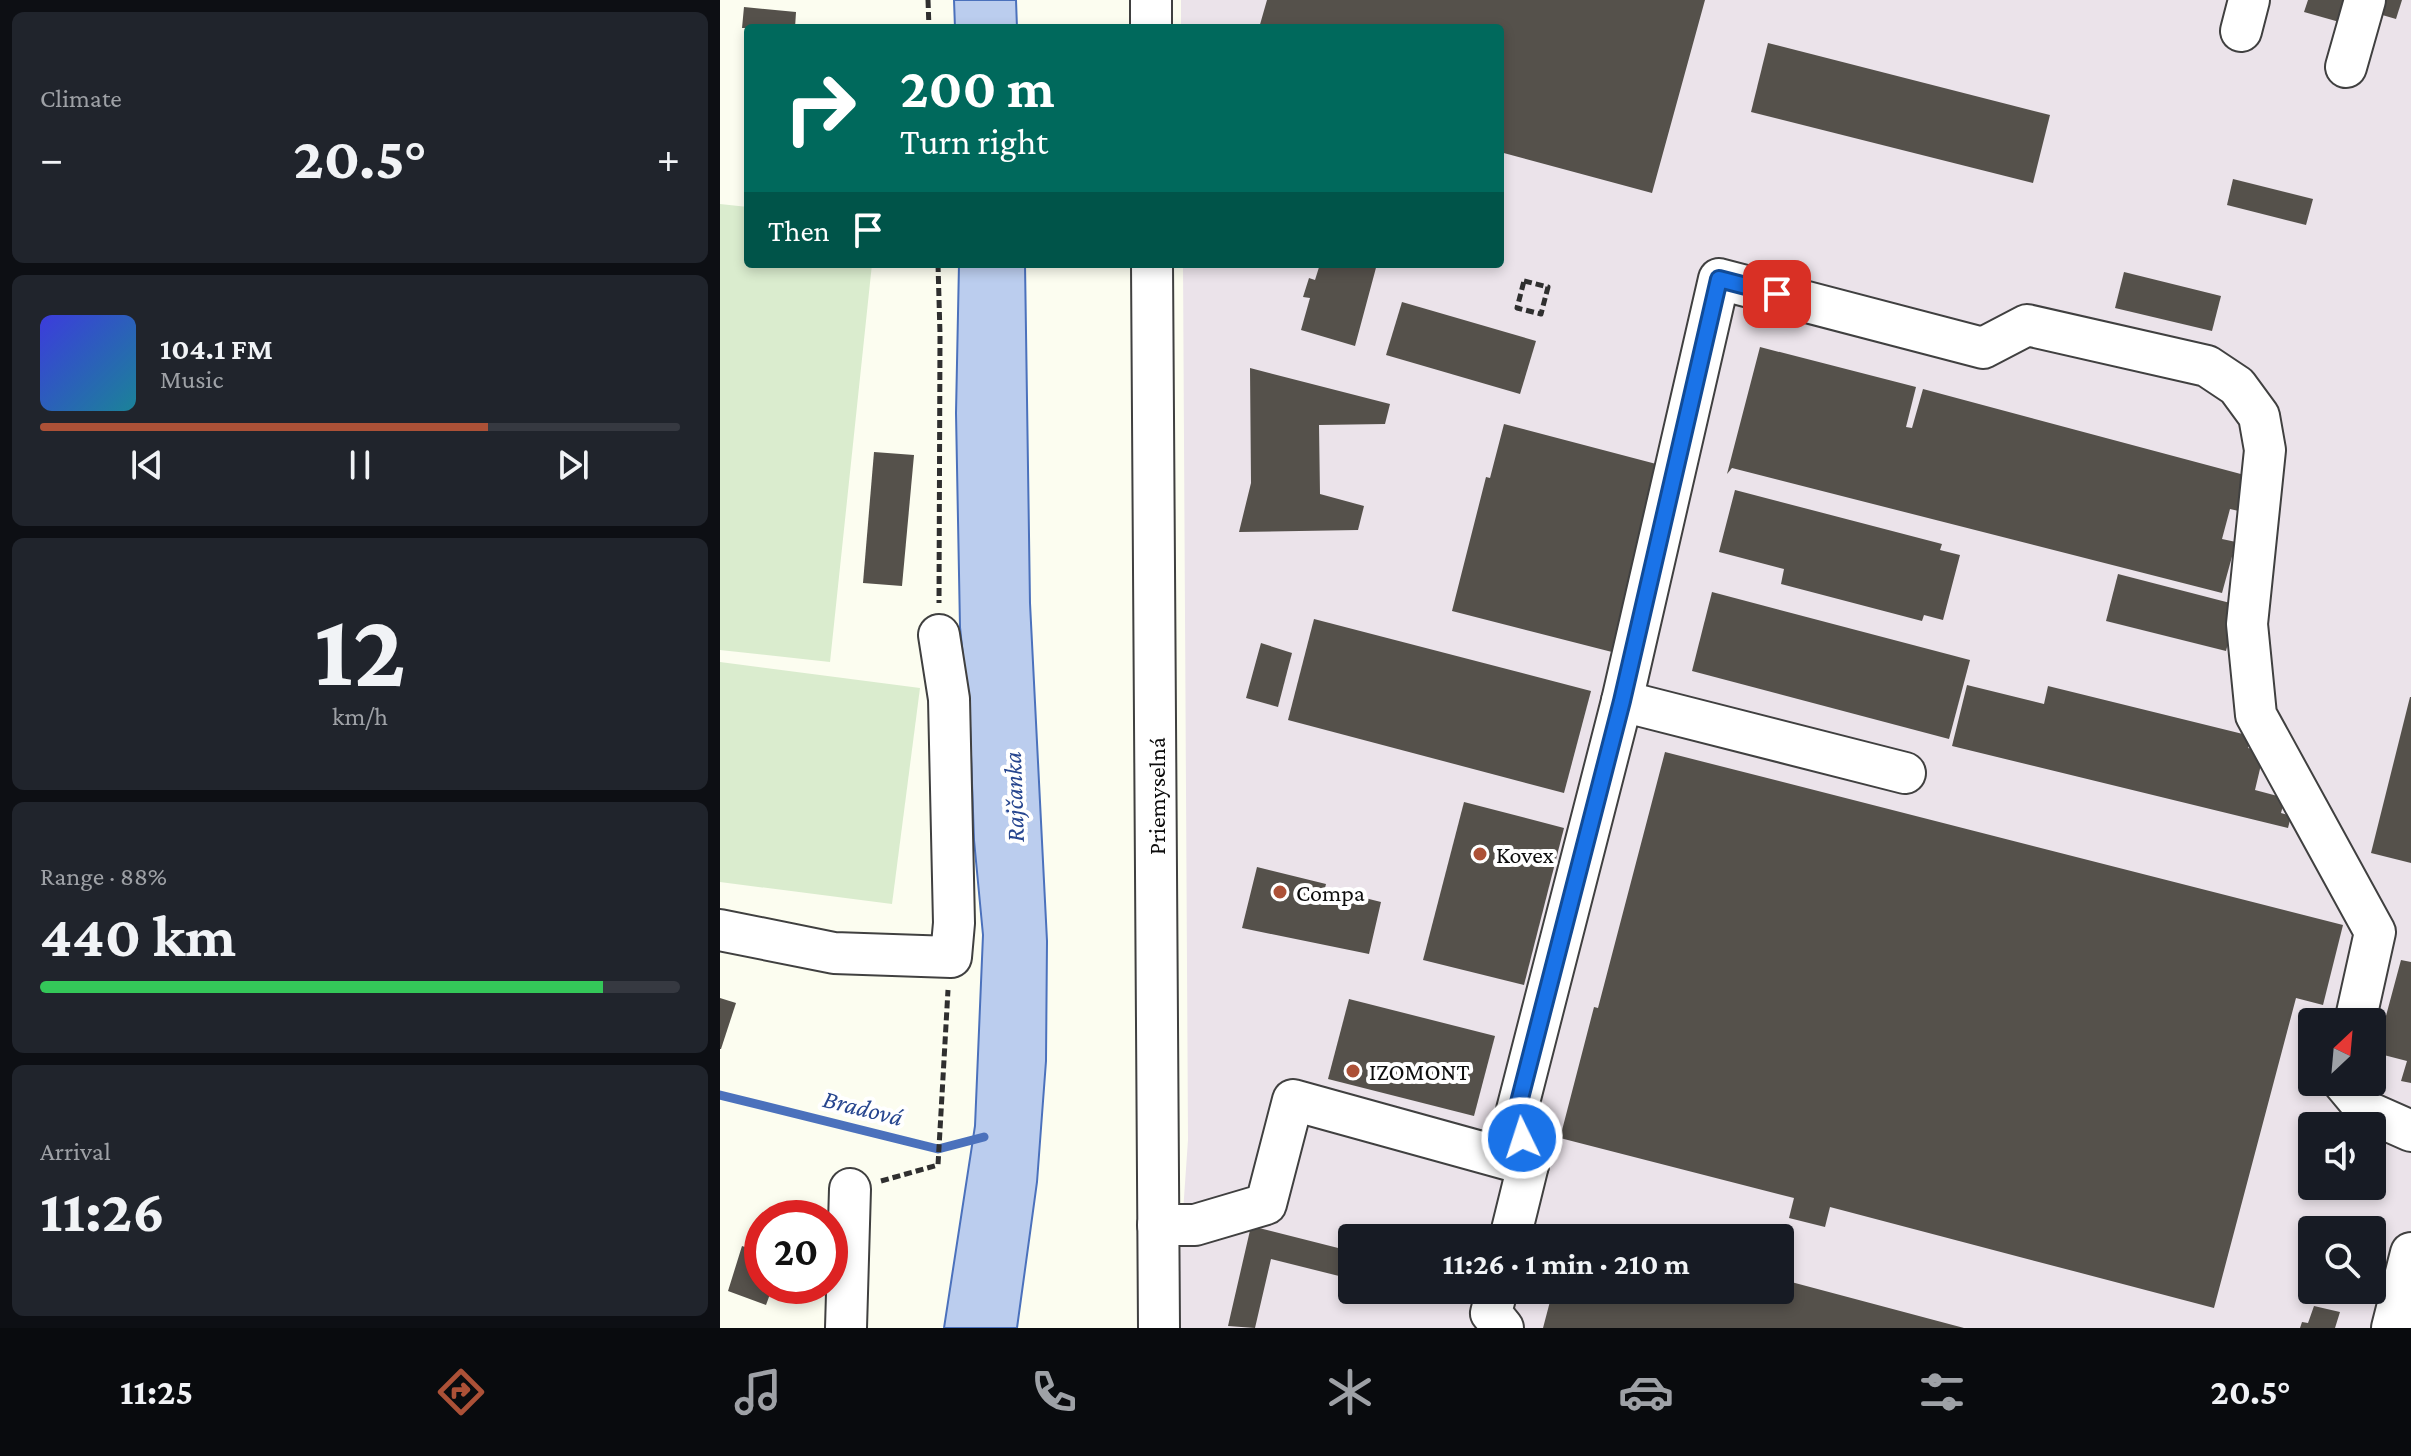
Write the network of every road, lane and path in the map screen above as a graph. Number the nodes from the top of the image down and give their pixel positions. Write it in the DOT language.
graph roads {
  1 [pos="928,0"];
  2 [pos="1151,0"];
  3 [pos="2365,0"];
  4 [pos="929,24"];
  5 [pos="1151,24"];
  6 [pos="2346,67"];
  7 [pos="938,268"];
  8 [pos="1152,268"];
  9 [pos="1535,284"];
  10 [pos="939,635"];
  11 [pos="1622,701"];
  12 [pos="1905,773"];
  13 [pos="720,930"];
  14 [pos="951,957"];
  15 [pos="2358,1008"];
  16 [pos="2355,1096"];
  17 [pos="2411,1131"];
  18 [pos="1528,1165"];
  19 [pos="850,1189"];
  20 [pos="1513,1224"];
  21 [pos="1158,1225"];
  22 [pos="2411,1253"];
  23 [pos="1493,1304"];
  24 [pos="846,1328"];
  25 [pos="1159,1328"];
  26 [pos="1503,1328"];
  27 [pos="2392,1328"];
  1 -- 4 [label="path"];
  2 -- 5 [label="street"];
  3 -- 6 [label="street"];
  7 -- 10 [label="path"];
  8 -- 21 [label="street, Priemyselná"];
  9 -- 9 [label="path"];
  10 -- 14 [label="street"];
  11 -- 12 [label="street"];
  11 -- 15 [label="street"];
  11 -- 18 [label="street"];
  13 -- 14 [label="street"];
  14 -- 19 [label="path"];
  16 -- 17 [label="street"];
  18 -- 20 [label="street"];
  18 -- 21 [label="street"];
  19 -- 24 [label="street"];
  21 -- 25 [label="street, Priemyselná"];
  22 -- 27 [label="street"];
  23 -- 26 [label="street"];
}
